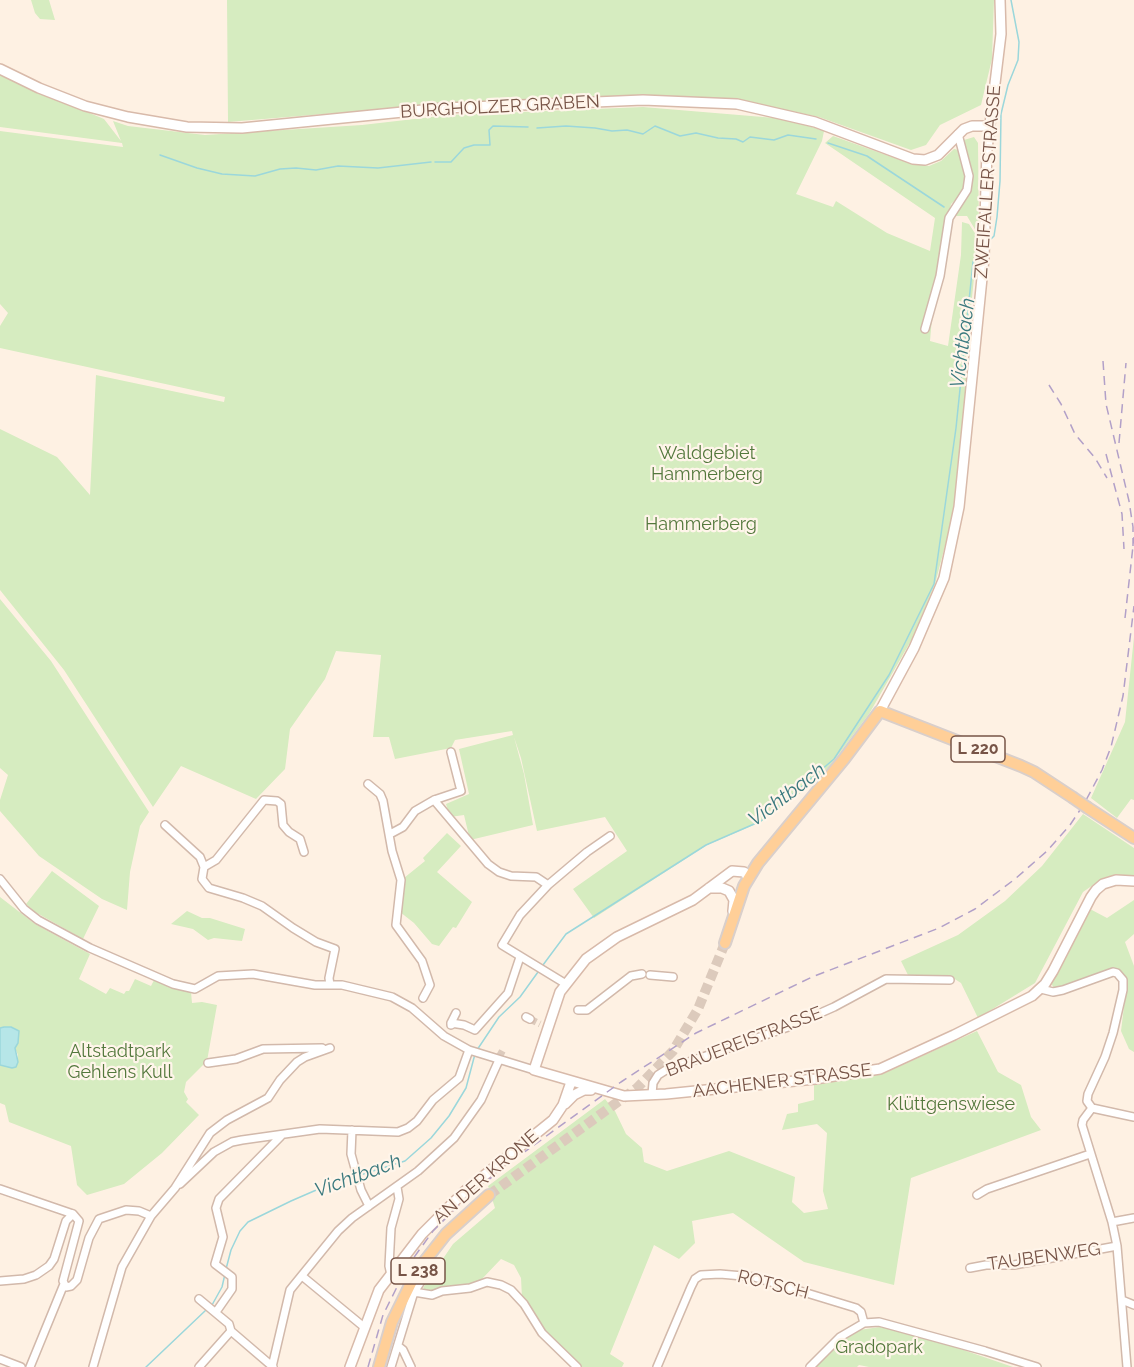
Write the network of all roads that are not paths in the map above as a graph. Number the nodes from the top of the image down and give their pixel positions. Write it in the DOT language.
graph roads {
  1 [pos="1000,0"];
  2 [pos="0,69"];
  3 [pos="989,126"];
  4 [pos="958,134"];
  5 [pos="925,329"];
  6 [pos="880,711"];
  7 [pos="451,752"];
  8 [pos="368,784"];
  9 [pos="434,800"];
  10 [pos="165,825"];
  11 [pos="390,834"];
  12 [pos="610,836"];
  13 [pos="1134,838"];
  14 [pos="304,852"];
  15 [pos="204,867"];
  16 [pos="749,878"];
  17 [pos="0,879"];
  18 [pos="1134,881"];
  19 [pos="548,885"];
  20 [pos="709,888"];
  21 [pos="733,918"];
  22 [pos="725,943"];
  23 [pos="520,957"];
  24 [pos="642,974"];
  25 [pos="650,975"];
  26 [pos="673,977"];
  27 [pos="950,980"];
  28 [pos="566,984"];
  29 [pos="330,985"];
  30 [pos="1041,989"];
  31 [pos="423,998"];
  32 [pos="578,1010"];
  33 [pos="456,1013"];
  34 [pos="448,1029"];
  35 [pos="474,1052"];
  36 [pos="498,1059"];
  37 [pos="208,1063"];
  38 [pos="534,1070"];
  39 [pos="571,1082"];
  40 [pos="597,1089"];
  41 [pos="652,1094"];
  42 [pos="563,1105"];
  43 [pos="1092,1108"];
  44 [pos="1134,1117"];
  45 [pos="352,1130"];
  46 [pos="281,1136"];
  47 [pos="1090,1154"];
  48 [pos="397,1187"];
  49 [pos="175,1188"];
  50 [pos="0,1189"];
  51 [pos="489,1195"];
  52 [pos="977,1195"];
  53 [pos="369,1206"];
  54 [pos="73,1214"];
  55 [pos="151,1216"];
  56 [pos="1134,1218"];
  57 [pos="1112,1222"];
  58 [pos="1117,1246"];
  59 [pos="970,1268"];
  60 [pos="302,1276"];
  61 [pos="391,1276"];
  62 [pos="422,1280"];
  63 [pos="0,1281"];
  64 [pos="64,1284"];
  65 [pos="414,1292"];
  66 [pos="1122,1300"];
  67 [pos="202,1301"];
  68 [pos="1134,1305"];
  69 [pos="215,1311"];
  70 [pos="864,1323"];
  71 [pos="364,1327"];
  72 [pos="231,1330"];
  73 [pos="398,1346"];
  74 [pos="0,1359"];
  75 [pos="21,1367"];
  76 [pos="30,1367"];
  77 [pos="93,1367"];
  78 [pos="199,1367"];
  79 [pos="273,1367"];
  80 [pos="350,1367"];
  81 [pos="379,1367"];
  82 [pos="391,1367"];
  83 [pos="411,1367"];
  84 [pos="577,1367"];
  85 [pos="657,1367"];
  86 [pos="810,1367"];
  87 [pos="1037,1367"];
  88 [pos="1127,1367"];
  1 -- 3 [label="main road, ZWEIFALLER STRASSE"];
  2 -- 4 [label="main road, BURGHOLZER GRABEN"];
  3 -- 4 [label="main road, BURGHOLZER GRABEN"];
  3 -- 6 [label="main road, ZWEIFALLER STRASSE"];
  4 -- 5 [label="street"];
  6 -- 13 [label="main road, L 220, bridge"];
  6 -- 16 [label="main road, ZWEIFALLER STRASSE"];
  7 -- 9 [label="street"];
  8 -- 11 [label="street"];
  9 -- 11 [label="street"];
  9 -- 19 [label="street"];
  10 -- 15 [label="street"];
  11 -- 31 [label="street"];
  12 -- 19 [label="street"];
  14 -- 15 [label="street"];
  15 -- 29 [label="street"];
  16 -- 20 [label="main road"];
  16 -- 21 [label="main road, ZWEIFALLER STRASSE"];
  17 -- 29 [label="street, AACHENER STRASSE"];
  18 -- 30 [label="main road, AACHENER STRASSE"];
  19 -- 23 [label="street"];
  20 -- 21 [label="main road"];
  20 -- 28 [label="main road"];
  21 -- 22 [label="main road, ZWEIFALLER STRASSE"];
  23 -- 28 [label="street"];
  23 -- 34 [label="street"];
  24 -- 32 [label="street"];
  25 -- 26 [label="street"];
  27 -- 41 [label="street, BRAUEREISTRASSE"];
  28 -- 38 [label="main road"];
  29 -- 34 [label="street, AACHENER STRASSE"];
  30 -- 41 [label="main road, AACHENER STRASSE"];
  30 -- 43 [label="street"];
  33 -- 34 [label="street"];
  34 -- 35 [label="street, AACHENER STRASSE"];
  35 -- 36 [label="street, AACHENER STRASSE"];
  35 -- 45 [label="street"];
  36 -- 38 [label="street, AACHENER STRASSE"];
  36 -- 48 [label="street"];
  37 -- 49 [label="street"];
  38 -- 39 [label="main road, AACHENER STRASSE"];
  39 -- 40 [label="main road, AACHENER STRASSE"];
  39 -- 42 [label="main road, AN DER KRONE"];
  40 -- 41 [label="main road, AACHENER STRASSE"];
  40 -- 42 [label="main road"];
  42 -- 61 [label="main road, AN DER KRONE"];
  43 -- 44 [label="street"];
  43 -- 47 [label="street"];
  45 -- 46 [label="street"];
  45 -- 53 [label="street"];
  46 -- 49 [label="street"];
  46 -- 69 [label="street"];
  47 -- 52 [label="street"];
  47 -- 57 [label="street"];
  48 -- 53 [label="street"];
  48 -- 61 [label="street"];
  49 -- 55 [label="street"];
  50 -- 54 [label="street"];
  51 -- 81 [label="main road, L 238"];
  53 -- 60 [label="street"];
  54 -- 63 [label="street"];
  54 -- 64 [label="street"];
  55 -- 64 [label="street"];
  55 -- 77 [label="street"];
  56 -- 57 [label="street"];
  57 -- 58 [label="street"];
  58 -- 59 [label="street, TAUBENWEG"];
  58 -- 66 [label="street"];
  60 -- 71 [label="street"];
  60 -- 79 [label="street"];
  61 -- 71 [label="main road, AN DER KRONE"];
  62 -- 65 [label="street"];
  64 -- 76 [label="street"];
  65 -- 73 [label="street"];
  65 -- 84 [label="street"];
  66 -- 68 [label="street"];
  66 -- 88 [label="street"];
  67 -- 69 [label="street"];
  69 -- 72 [label="street"];
  70 -- 85 [label="street, ROTSCH"];
  70 -- 86 [label="street"];
  70 -- 87 [label="street"];
  71 -- 80 [label="main road, AN DER KRONE"];
  72 -- 78 [label="street"];
  72 -- 79 [label="street"];
  73 -- 82 [label="street"];
  73 -- 83 [label="street"];
  74 -- 75 [label="street"];
}
